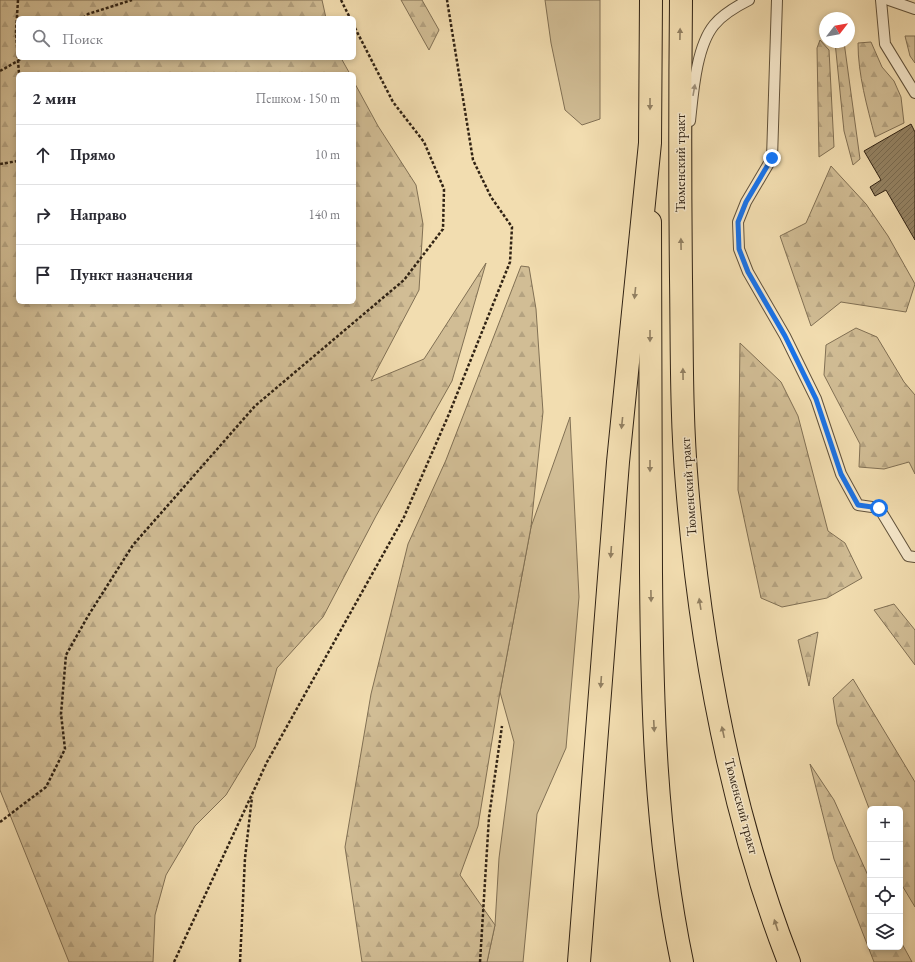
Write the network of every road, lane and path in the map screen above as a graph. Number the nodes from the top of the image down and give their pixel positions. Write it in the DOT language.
graph roads {
  1 [pos="18,0"];
  2 [pos="132,0"];
  3 [pos="341,0"];
  4 [pos="447,0"];
  5 [pos="651,0"];
  6 [pos="681,0"];
  7 [pos="749,0"];
  8 [pos="777,0"];
  9 [pos="881,0"];
  10 [pos="889,0"];
  11 [pos="915,9"];
  12 [pos="17,16"];
  13 [pos="86,16"];
  14 [pos="349,16"];
  15 [pos="356,30"];
  16 [pos="18,61"];
  17 [pos="0,71"];
  18 [pos="19,72"];
  19 [pos="915,93"];
  20 [pos="650,143"];
  21 [pos="16,161"];
  22 [pos="0,164"];
  23 [pos="680,198"];
  24 [pos="915,557"];
  25 [pos="502,726"];
  26 [pos="253,794"];
  27 [pos="0,822"];
  28 [pos="174,962"];
  29 [pos="240,962"];
  30 [pos="480,962"];
  31 [pos="580,962"];
  32 [pos="682,962"];
  33 [pos="789,962"];
  1 -- 12 [label="path"];
  2 -- 13 [label="path"];
  3 -- 14 [label="path"];
  4 -- 26 [label="path"];
  5 -- 20 [label="main road, one-way"];
  23 -- 6 [label="main road, Тюменский тракт, one-way"];
  23 -- 7 [label="lane, one-way"];
  8 -- 24 [label="lane"];
  9 -- 19 [label="lane"];
  10 -- 11 [label="lane"];
  15 -- 27 [label="path"];
  16 -- 17 [label="path"];
  16 -- 18 [label="path"];
  20 -- 31 [label="main road, one-way"];
  20 -- 32 [label="main road, one-way"];
  21 -- 22 [label="path"];
  33 -- 23 [label="main road, Тюменский тракт, one-way"];
  25 -- 30 [label="path"];
  26 -- 28 [label="path"];
  26 -- 29 [label="path"];
}
